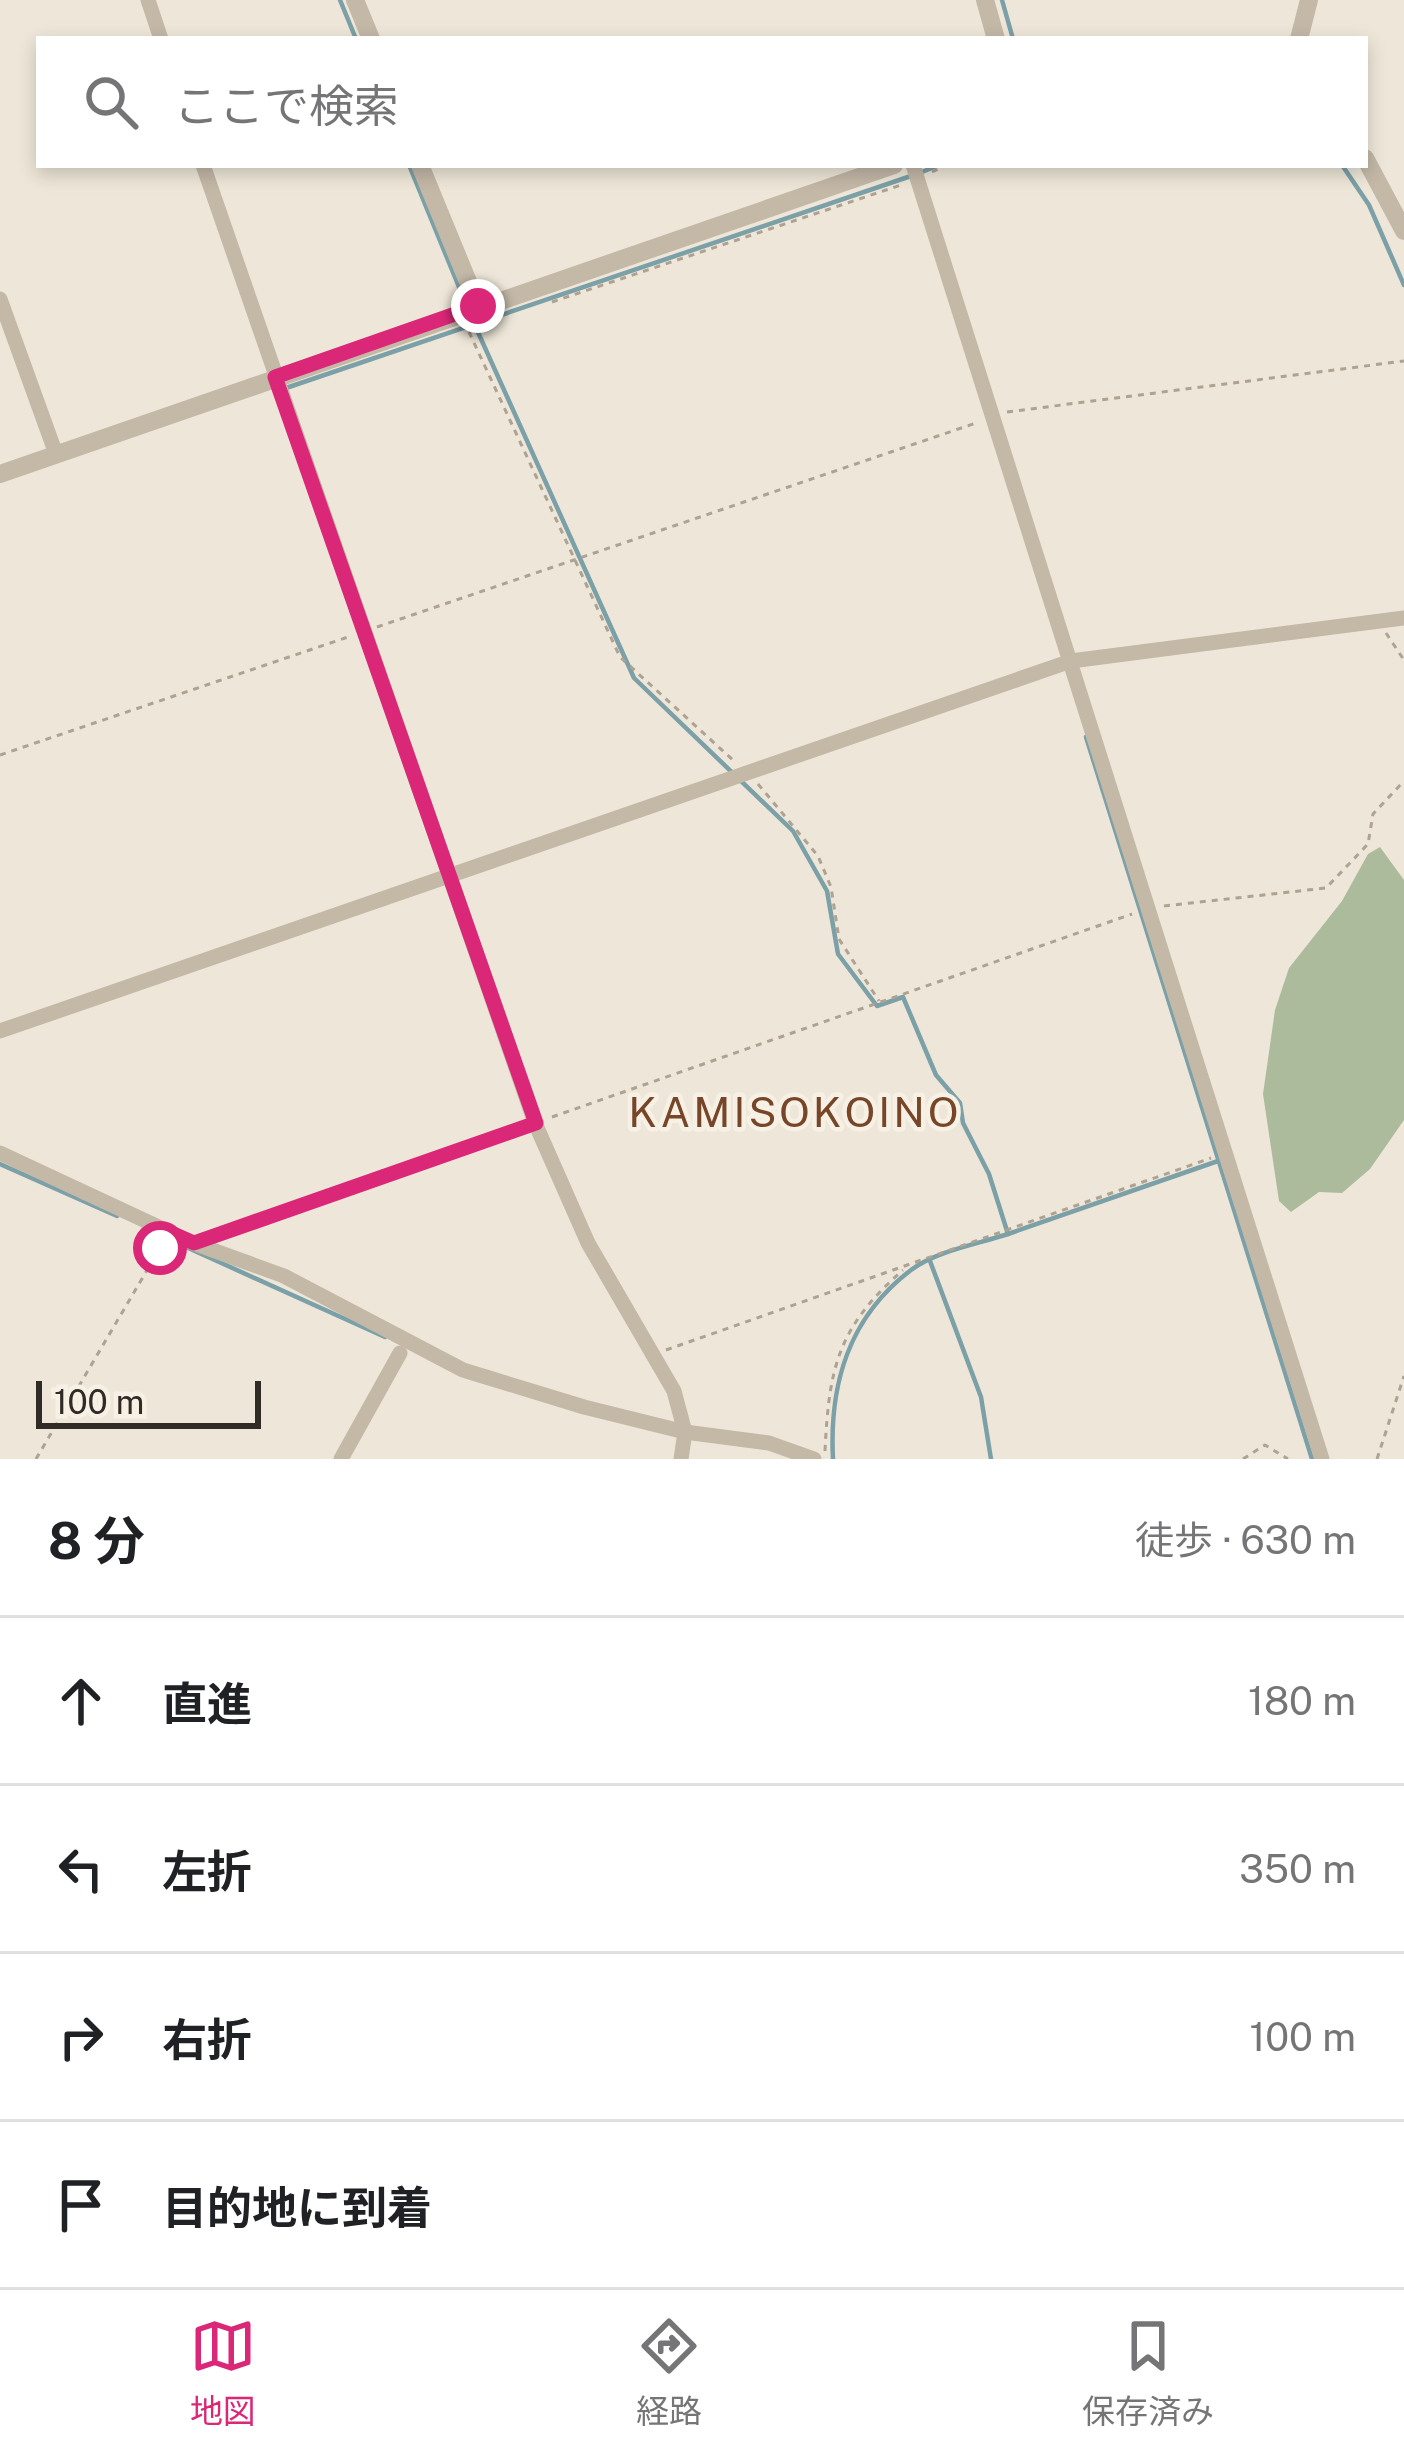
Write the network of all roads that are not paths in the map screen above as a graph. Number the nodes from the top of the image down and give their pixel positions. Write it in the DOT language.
graph roads {
  1 [pos="148,0"];
  2 [pos="355,0"];
  3 [pos="985,0"];
  4 [pos="1309,0"];
  5 [pos="160,36"];
  6 [pos="369,36"];
  7 [pos="995,36"];
  8 [pos="1300,36"];
  9 [pos="1368,164"];
  10 [pos="204,168"];
  11 [pos="421,168"];
  12 [pos="885,168"];
  13 [pos="916,172"];
  14 [pos="1404,231"];
  15 [pos="0,299"];
  16 [pos="478,306"];
  17 [pos="275,377"];
  18 [pos="56,454"];
  19 [pos="0,474"];
  20 [pos="1404,618"];
  21 [pos="1071,661"];
  22 [pos="448,874"];
  23 [pos="0,1031"];
  24 [pos="0,1153"];
  25 [pos="400,1353"];
  26 [pos="685,1432"];
  27 [pos="341,1459"];
  28 [pos="681,1459"];
  29 [pos="814,1459"];
  30 [pos="1322,1459"];
  1 -- 5 [label="street"];
  2 -- 6 [label="street"];
  3 -- 7 [label="street"];
  4 -- 8 [label="street"];
  9 -- 14 [label="street"];
  10 -- 17 [label="street"];
  11 -- 16 [label="street"];
  12 -- 16 [label="street"];
  13 -- 21 [label="street"];
  15 -- 18 [label="street"];
  16 -- 17 [label="street"];
  17 -- 18 [label="street"];
  17 -- 22 [label="street"];
  18 -- 19 [label="street"];
  20 -- 21 [label="street"];
  21 -- 22 [label="street"];
  21 -- 30 [label="street"];
  22 -- 23 [label="street"];
  22 -- 26 [label="street"];
  24 -- 26 [label="street"];
  25 -- 27 [label="street"];
  26 -- 28 [label="street"];
  26 -- 29 [label="street"];
}
